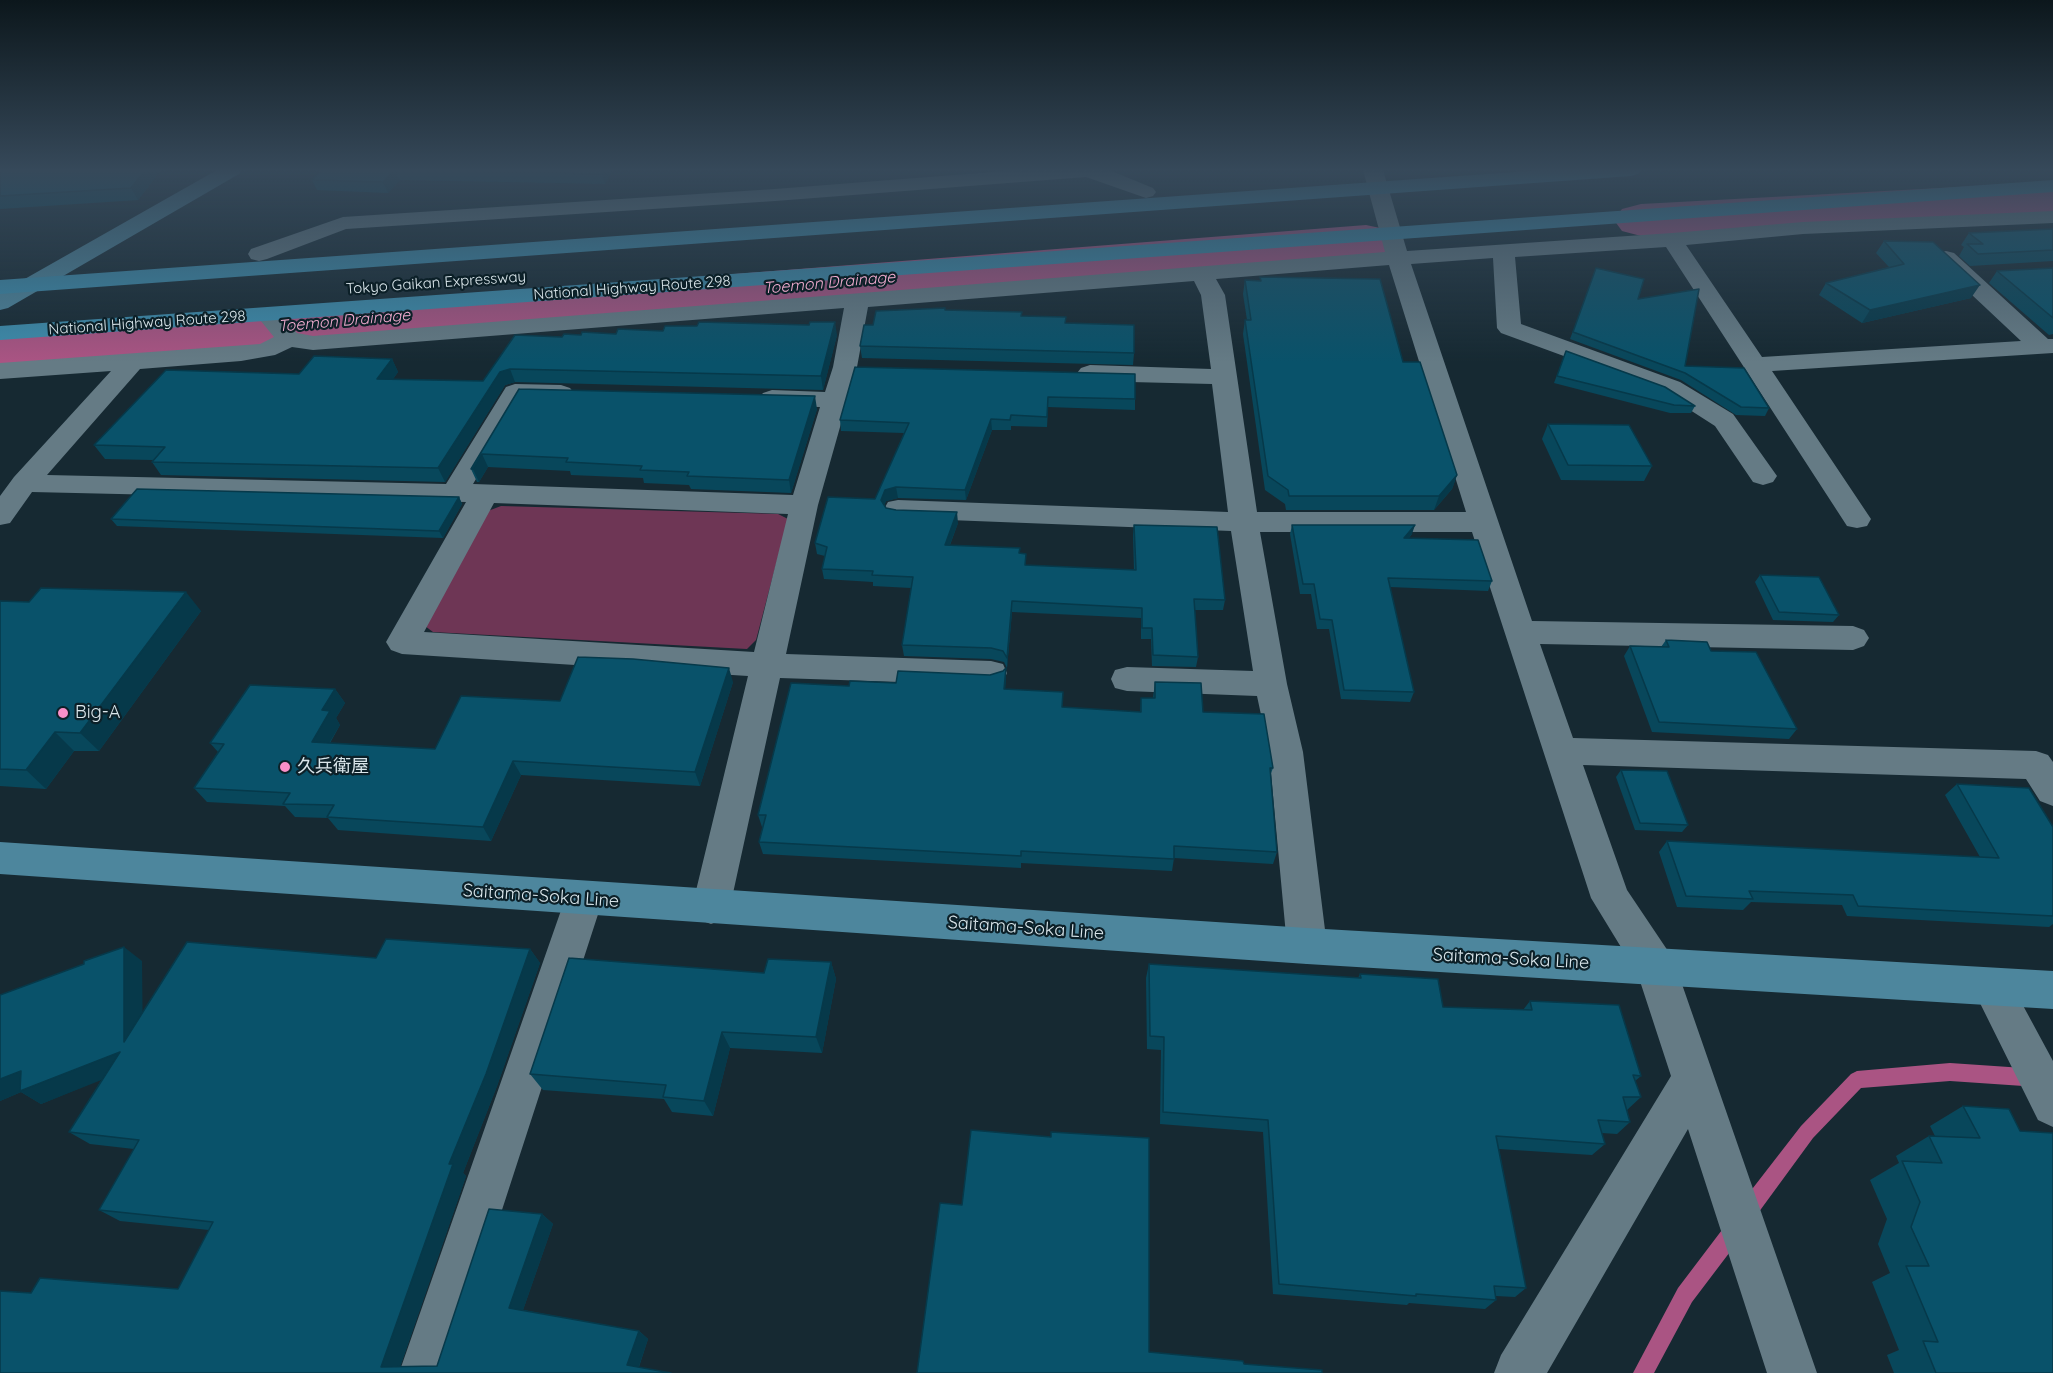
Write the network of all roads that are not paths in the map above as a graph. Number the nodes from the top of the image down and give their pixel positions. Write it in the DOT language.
graph roads {
  1 [pos="120,234"];
  2 [pos="313,234"];
  3 [pos="544,234"];
  4 [pos="738,234"];
  5 [pos="1098,234"];
  6 [pos="1392,234"];
  7 [pos="1517,234"];
  8 [pos="1737,234"];
  9 [pos="1919,234"];
  10 [pos="1672,240"];
  11 [pos="1395,245"];
  12 [pos="1504,251"];
  13 [pos="259,254"];
  14 [pos="61,268"];
  15 [pos="0,271"];
  16 [pos="1997,273"];
  17 [pos="1202,275"];
  18 [pos="1964,275"];
  19 [pos="0,287"];
  20 [pos="857,300"];
  21 [pos="0,303"];
  22 [pos="0,314"];
  23 [pos="268,315"];
  24 [pos="0,333"];
  25 [pos="289,339"];
  26 [pos="2047,346"];
  27 [pos="133,361"];
  28 [pos="1756,365"];
  29 [pos="0,371"];
  30 [pos="1071,373"];
  31 [pos="1226,377"];
  32 [pos="586,393"];
  33 [pos="753,398"];
  34 [pos="836,400"];
  35 [pos="1763,476"];
  36 [pos="24,483"];
  37 [pos="469,494"];
  38 [pos="804,505"];
  39 [pos="898,509"];
  40 [pos="0,516"];
  41 [pos="1857,519"];
  42 [pos="1244,522"];
  43 [pos="1483,522"];
  44 [pos="1521,632"];
  45 [pos="1853,638"];
  46 [pos="768,665"];
  47 [pos="991,673"];
  48 [pos="1127,679"];
  49 [pos="1271,684"];
  50 [pos="1560,752"];
  51 [pos="2053,791"];
  52 [pos="0,858"];
  53 [pos="585,900"];
  54 [pos="711,907"];
  55 [pos="1307,946"];
  56 [pos="1656,967"];
  57 [pos="1992,987"];
  58 [pos="2053,990"];
  59 [pos="1692,1082"];
  60 [pos="2053,1105"];
  61 [pos="424,1373"];
  62 [pos="1519,1373"];
  63 [pos="1792,1373"];
  1 -- 14 [label="main road"];
  2 -- 13 [label="street"];
  3 -- 13 [label="highway"];
  4 -- 19 [label="highway, Tokyo Gaikan Expressway"];
  5 -- 22 [label="highway, Tokyo Gaikan Expressway"];
  6 -- 11 [label="street"];
  7 -- 11 [label="highway, National Highway Route 298"];
  8 -- 10 [label="street"];
  9 -- 18 [label="street"];
  10 -- 12 [label="street"];
  10 -- 28 [label="street"];
  11 -- 12 [label="street"];
  11 -- 17 [label="street"];
  11 -- 23 [label="highway, National Highway Route 298"];
  11 -- 43 [label="street"];
  12 -- 35 [label="street"];
  13 -- 14 [label="highway"];
  14 -- 15 [label="highway"];
  14 -- 21 [label="main road"];
  16 -- 18 [label="street"];
  17 -- 20 [label="street"];
  17 -- 31 [label="street"];
  18 -- 26 [label="street"];
  20 -- 25 [label="street"];
  20 -- 34 [label="street"];
  23 -- 24 [label="highway, National Highway Route 298"];
  23 -- 25 [label="street"];
  25 -- 27 [label="street"];
  26 -- 28 [label="street"];
  27 -- 29 [label="street"];
  27 -- 36 [label="street"];
  28 -- 41 [label="street"];
  30 -- 31 [label="street"];
  31 -- 42 [label="street"];
  32 -- 37 [label="street"];
  33 -- 34 [label="street"];
  34 -- 38 [label="street"];
  36 -- 37 [label="street"];
  36 -- 40 [label="street"];
  37 -- 38 [label="street"];
  37 -- 46 [label="street"];
  38 -- 46 [label="street"];
  39 -- 42 [label="street"];
  42 -- 43 [label="street"];
  42 -- 49 [label="street"];
  43 -- 44 [label="street"];
  44 -- 45 [label="street"];
  44 -- 50 [label="street"];
  46 -- 47 [label="street"];
  46 -- 54 [label="street"];
  48 -- 49 [label="street"];
  49 -- 55 [label="street"];
  50 -- 51 [label="street"];
  50 -- 56 [label="street"];
  52 -- 53 [label="main road, Saitama-Soka Line"];
  53 -- 54 [label="main road, Saitama-Soka Line"];
  53 -- 61 [label="street"];
  54 -- 55 [label="main road, Saitama-Soka Line"];
  55 -- 56 [label="main road, Saitama-Soka Line"];
  56 -- 57 [label="main road, Saitama-Soka Line"];
  56 -- 59 [label="street"];
  57 -- 58 [label="main road, Saitama-Soka Line"];
  57 -- 60 [label="street"];
  59 -- 62 [label="street"];
  59 -- 63 [label="street"];
}
